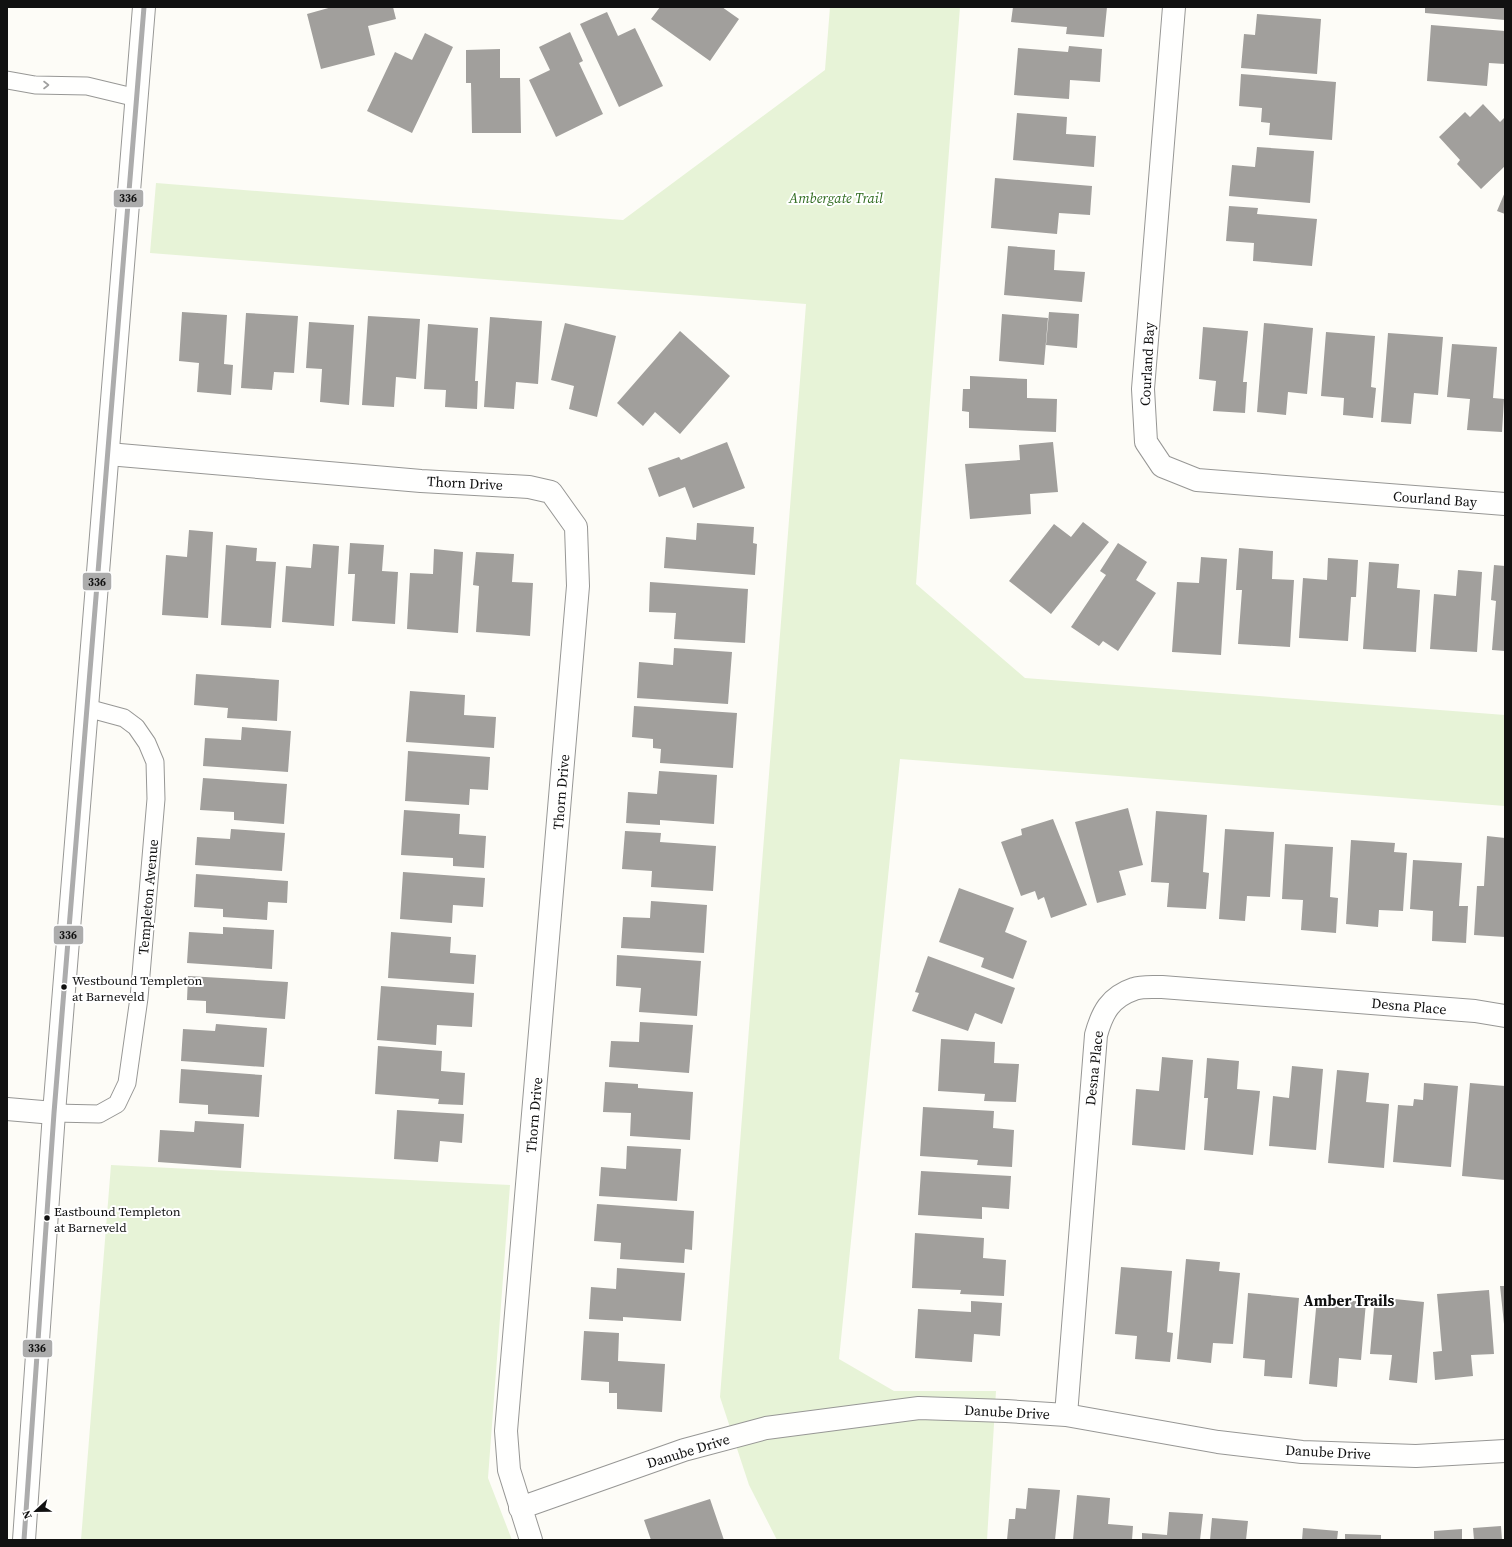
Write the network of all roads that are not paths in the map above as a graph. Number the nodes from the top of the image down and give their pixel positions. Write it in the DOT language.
graph roads {
  1 [pos="144,7"];
  2 [pos="1174,7"];
  3 [pos="7,80"];
  4 [pos="137,98"];
  5 [pos="108,454"];
  6 [pos="1505,504"];
  7 [pos="87,708"];
  8 [pos="1505,1016"];
  9 [pos="7,1109"];
  10 [pos="54,1113"];
  11 [pos="1066,1415"];
  12 [pos="1505,1451"];
  13 [pos="520,1508"];
  14 [pos="24,1540"];
  15 [pos="531,1540"];
  1 -- 4 [label="street"];
  2 -- 6 [label="street, Courland Bay"];
  3 -- 4 [label="lane, one-way"];
  4 -- 5 [label="street"];
  5 -- 7 [label="street"];
  5 -- 13 [label="street, Thorn Drive"];
  7 -- 10 [label="street"];
  7 -- 10 [label="lane, Templeton Avenue"];
  8 -- 11 [label="street, Desna Place"];
  9 -- 10 [label="street"];
  10 -- 14 [label="street"];
  11 -- 12 [label="street, Danube Drive"];
  11 -- 13 [label="street, Danube Drive"];
  13 -- 15 [label="street, Thorn Drive"];
}
